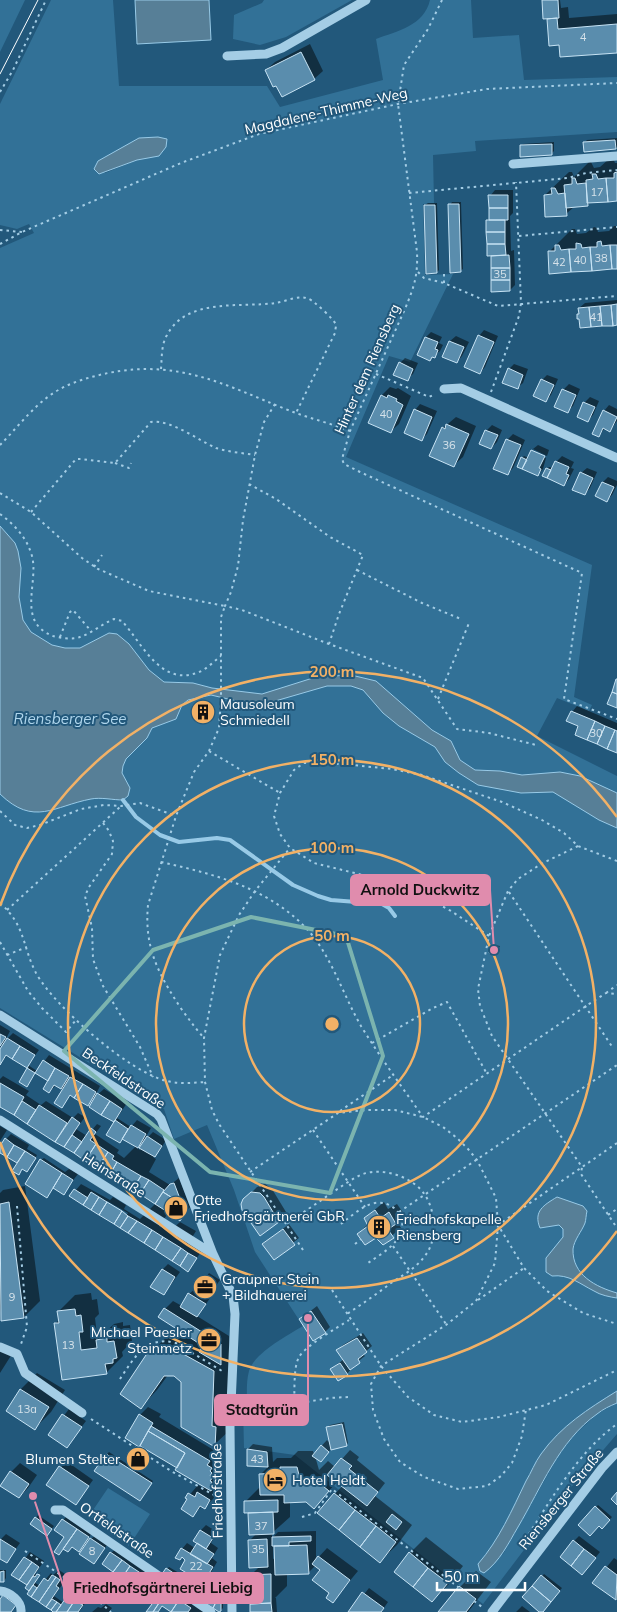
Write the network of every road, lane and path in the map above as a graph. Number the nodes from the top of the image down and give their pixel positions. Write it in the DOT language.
graph roads {
  1 [pos="46,0"];
  2 [pos="366,0"];
  3 [pos="442,0"];
  4 [pos="227,56"];
  5 [pos="617,83"];
  6 [pos="0,92"];
  7 [pos="398,104"];
  8 [pos="617,156"];
  9 [pos="513,164"];
  10 [pos="617,170"];
  11 [pos="516,182"];
  12 [pos="409,193"];
  13 [pos="617,227"];
  14 [pos="0,230"];
  15 [pos="22,232"];
  16 [pos="518,236"];
  17 [pos="0,244"];
  18 [pos="418,272"];
  19 [pos="444,273"];
  20 [pos="444,283"];
  21 [pos="617,296"];
  22 [pos="520,304"];
  23 [pos="161,370"];
  24 [pos="376,374"];
  25 [pos="444,389"];
  26 [pos="488,400"];
  27 [pos="275,404"];
  28 [pos="296,413"];
  29 [pos="350,431"];
  30 [pos="0,446"];
  31 [pos="255,455"];
  32 [pos="617,458"];
  33 [pos="115,463"];
  34 [pos="131,463"];
  35 [pos="249,484"];
  36 [pos="0,493"];
  37 [pos="31,512"];
  38 [pos="0,514"];
  39 [pos="102,555"];
  40 [pos="94,567"];
  41 [pos="356,569"];
  42 [pos="225,606"];
  43 [pos="461,619"];
  44 [pos="468,623"];
  45 [pos="91,631"];
  46 [pos="60,637"];
  47 [pos="329,644"];
  48 [pos="221,656"];
  49 [pos="438,699"];
  50 [pos="617,719"];
  51 [pos="536,745"];
  52 [pos="209,751"];
  53 [pos="280,793"];
  54 [pos="121,806"];
  55 [pos="0,811"];
  56 [pos="176,816"];
  57 [pos="103,823"];
  58 [pos="578,846"];
  59 [pos="290,848"];
  60 [pos="617,861"];
  61 [pos="161,862"];
  62 [pos="255,890"];
  63 [pos="508,891"];
  64 [pos="0,903"];
  65 [pos="7,910"];
  66 [pos="489,936"];
  67 [pos="0,942"];
  68 [pos="27,947"];
  69 [pos="7,955"];
  70 [pos="617,985"];
  71 [pos="606,994"];
  72 [pos="617,994"];
  73 [pos="586,1006"];
  74 [pos="0,1015"];
  75 [pos="76,1019"];
  76 [pos="204,1038"];
  77 [pos="372,1043"];
  78 [pos="613,1048"];
  79 [pos="508,1060"];
  80 [pos="617,1065"];
  81 [pos="487,1074"];
  82 [pos="393,1075"];
  83 [pos="153,1077"];
  84 [pos="205,1082"];
  85 [pos="338,1112"];
  86 [pos="545,1114"];
  87 [pos="423,1117"];
  88 [pos="0,1120"];
  89 [pos="313,1129"];
  90 [pos="617,1144"];
  91 [pos="477,1160"];
  92 [pos="582,1167"];
  93 [pos="250,1172"];
  94 [pos="349,1182"];
  95 [pos="424,1195"];
  96 [pos="17,1206"];
  97 [pos="365,1207"];
  98 [pos="617,1209"];
  99 [pos="398,1212"];
  100 [pos="608,1215"];
  101 [pos="286,1224"];
  102 [pos="341,1224"];
  103 [pos="498,1225"];
  104 [pos="617,1228"];
  105 [pos="361,1239"];
  106 [pos="354,1244"];
  107 [pos="393,1246"];
  108 [pos="303,1250"];
  109 [pos="213,1254"];
  110 [pos="368,1263"];
  111 [pos="524,1268"];
  112 [pos="410,1271"];
  113 [pos="332,1290"];
  114 [pos="476,1301"];
  115 [pos="347,1314"];
  116 [pos="350,1319"];
  117 [pos="617,1324"];
  118 [pos="446,1325"];
  119 [pos="0,1347"];
  120 [pos="17,1354"];
  121 [pos="382,1366"];
  122 [pos="617,1370"];
  123 [pos="232,1378"];
  124 [pos="120,1379"];
  125 [pos="348,1397"];
  126 [pos="526,1410"];
  127 [pos="82,1413"];
  128 [pos="617,1424"];
  129 [pos="617,1452"];
  130 [pos="230,1503"];
  131 [pos="55,1510"];
  132 [pos="302,1517"];
  133 [pos="25,1551"];
  134 [pos="532,1558"];
  135 [pos="457,1587"];
  136 [pos="0,1591"];
  137 [pos="474,1601"];
  138 [pos="21,1612"];
  139 [pos="111,1612"];
  140 [pos="211,1612"];
  141 [pos="232,1612"];
  142 [pos="488,1612"];
  143 [pos="492,1612"];
  1 -- 6 [label="path"];
  2 -- 4 [label="street"];
  3 -- 7 [label="path, Hinter dem Riensberg"];
  5 -- 7 [label="path, Magdalene-Thimme-Weg"];
  7 -- 12 [label="path, Hinter dem Riensberg"];
  7 -- 15 [label="path, Magdalene-Thimme-Weg"];
  8 -- 9 [label="street"];
  10 -- 11 [label="path"];
  11 -- 12 [label="path"];
  11 -- 16 [label="path"];
  12 -- 18 [label="path, Hinter dem Riensberg"];
  13 -- 16 [label="path"];
  14 -- 15 [label="path"];
  15 -- 17 [label="path, Magdalene-Thimme-Weg"];
  16 -- 22 [label="path"];
  18 -- 20 [label="path"];
  18 -- 24 [label="path, Hinter dem Riensberg"];
  19 -- 20 [label="path"];
  20 -- 22 [label="path"];
  21 -- 22 [label="path"];
  22 -- 26 [label="path"];
  23 -- 27 [label="path"];
  23 -- 28 [label="path"];
  23 -- 30 [label="path"];
  24 -- 25 [label="path"];
  24 -- 29 [label="path, Hinter dem Riensberg"];
  25 -- 26 [label="street"];
  26 -- 32 [label="street"];
  27 -- 28 [label="path"];
  27 -- 31 [label="path"];
  28 -- 29 [label="path"];
  29 -- 50 [label="path, Hinter dem Riensberg"];
  31 -- 33 [label="path"];
  31 -- 35 [label="path"];
  33 -- 34 [label="path"];
  33 -- 37 [label="path"];
  35 -- 41 [label="path"];
  35 -- 42 [label="path"];
  36 -- 37 [label="path"];
  37 -- 40 [label="path"];
  38 -- 46 [label="path"];
  39 -- 40 [label="path"];
  40 -- 42 [label="path"];
  41 -- 43 [label="path"];
  41 -- 47 [label="path"];
  42 -- 47 [label="path"];
  42 -- 48 [label="path"];
  44 -- 49 [label="path"];
  45 -- 46 [label="path"];
  45 -- 46 [label="path"];
  45 -- 48 [label="path"];
  47 -- 49 [label="path"];
  48 -- 52 [label="path"];
  49 -- 51 [label="path"];
  52 -- 53 [label="path"];
  52 -- 56 [label="path"];
  53 -- 58 [label="path"];
  53 -- 59 [label="path"];
  54 -- 55 [label="path"];
  54 -- 56 [label="path"];
  54 -- 57 [label="path"];
  56 -- 61 [label="path"];
  57 -- 65 [label="path"];
  57 -- 83 [label="path"];
  58 -- 60 [label="path"];
  58 -- 63 [label="path"];
  59 -- 62 [label="path"];
  59 -- 66 [label="path"];
  61 -- 62 [label="path"];
  61 -- 76 [label="path"];
  62 -- 76 [label="path"];
  62 -- 77 [label="path"];
  63 -- 66 [label="path"];
  63 -- 73 [label="path"];
  64 -- 65 [label="path"];
  65 -- 68 [label="path"];
  66 -- 79 [label="path"];
  67 -- 69 [label="path"];
  68 -- 69 [label="path"];
  68 -- 75 [label="path"];
  69 -- 75 [label="path"];
  70 -- 71 [label="path"];
  71 -- 72 [label="path"];
  71 -- 73 [label="path"];
  73 -- 78 [label="path"];
  73 -- 79 [label="path"];
  74 -- 109 [label="street, Beckfeldstraße"];
  75 -- 83 [label="path"];
  76 -- 84 [label="path"];
  77 -- 81 [label="path"];
  77 -- 82 [label="path"];
  79 -- 81 [label="path"];
  79 -- 86 [label="path"];
  80 -- 86 [label="path"];
  81 -- 87 [label="path"];
  82 -- 85 [label="path"];
  82 -- 87 [label="path"];
  83 -- 84 [label="path"];
  84 -- 93 [label="path"];
  85 -- 87 [label="path"];
  85 -- 89 [label="path"];
  86 -- 91 [label="path"];
  86 -- 92 [label="path"];
  87 -- 91 [label="path"];
  88 -- 109 [label="street, Heinstraße"];
  89 -- 93 [label="path"];
  89 -- 94 [label="path"];
  90 -- 92 [label="path"];
  91 -- 95 [label="path"];
  91 -- 103 [label="path"];
  92 -- 100 [label="path"];
  92 -- 103 [label="path"];
  93 -- 101 [label="path"];
  94 -- 95 [label="path"];
  94 -- 97 [label="path"];
  94 -- 101 [label="path"];
  95 -- 99 [label="path"];
  95 -- 112 [label="path"];
  96 -- 120 [label="path"];
  97 -- 99 [label="path"];
  97 -- 102 [label="path"];
  98 -- 100 [label="path"];
  99 -- 107 [label="path"];
  100 -- 104 [label="path"];
  101 -- 108 [label="path"];
  103 -- 111 [label="path"];
  103 -- 114 [label="path"];
  105 -- 106 [label="path"];
  107 -- 110 [label="path"];
  107 -- 112 [label="path"];
  109 -- 123 [label="street, Friedhofstraße"];
  111 -- 114 [label="path"];
  111 -- 117 [label="path"];
  112 -- 115 [label="path"];
  112 -- 118 [label="path"];
  113 -- 115 [label="path"];
  114 -- 118 [label="path"];
  115 -- 116 [label="path"];
  116 -- 121 [label="path"];
  116 -- 125 [label="path"];
  118 -- 121 [label="path"];
  119 -- 120 [label="street"];
  120 -- 127 [label="street"];
  121 -- 126 [label="path"];
  121 -- 126 [label="path"];
  122 -- 126 [label="path"];
  123 -- 124 [label="path"];
  123 -- 130 [label="street, Friedhofstraße"];
  127 -- 130 [label="path"];
  128 -- 134 [label="path"];
  129 -- 134 [label="street, Riensberger Straße"];
  130 -- 141 [label="street, Friedhofstraße"];
  131 -- 140 [label="street, Ortfeldstraße"];
  132 -- 135 [label="path"];
  133 -- 139 [label="path"];
  134 -- 143 [label="street, Riensberger Straße"];
  136 -- 138 [label="street"];
  137 -- 142 [label="path"];
}
